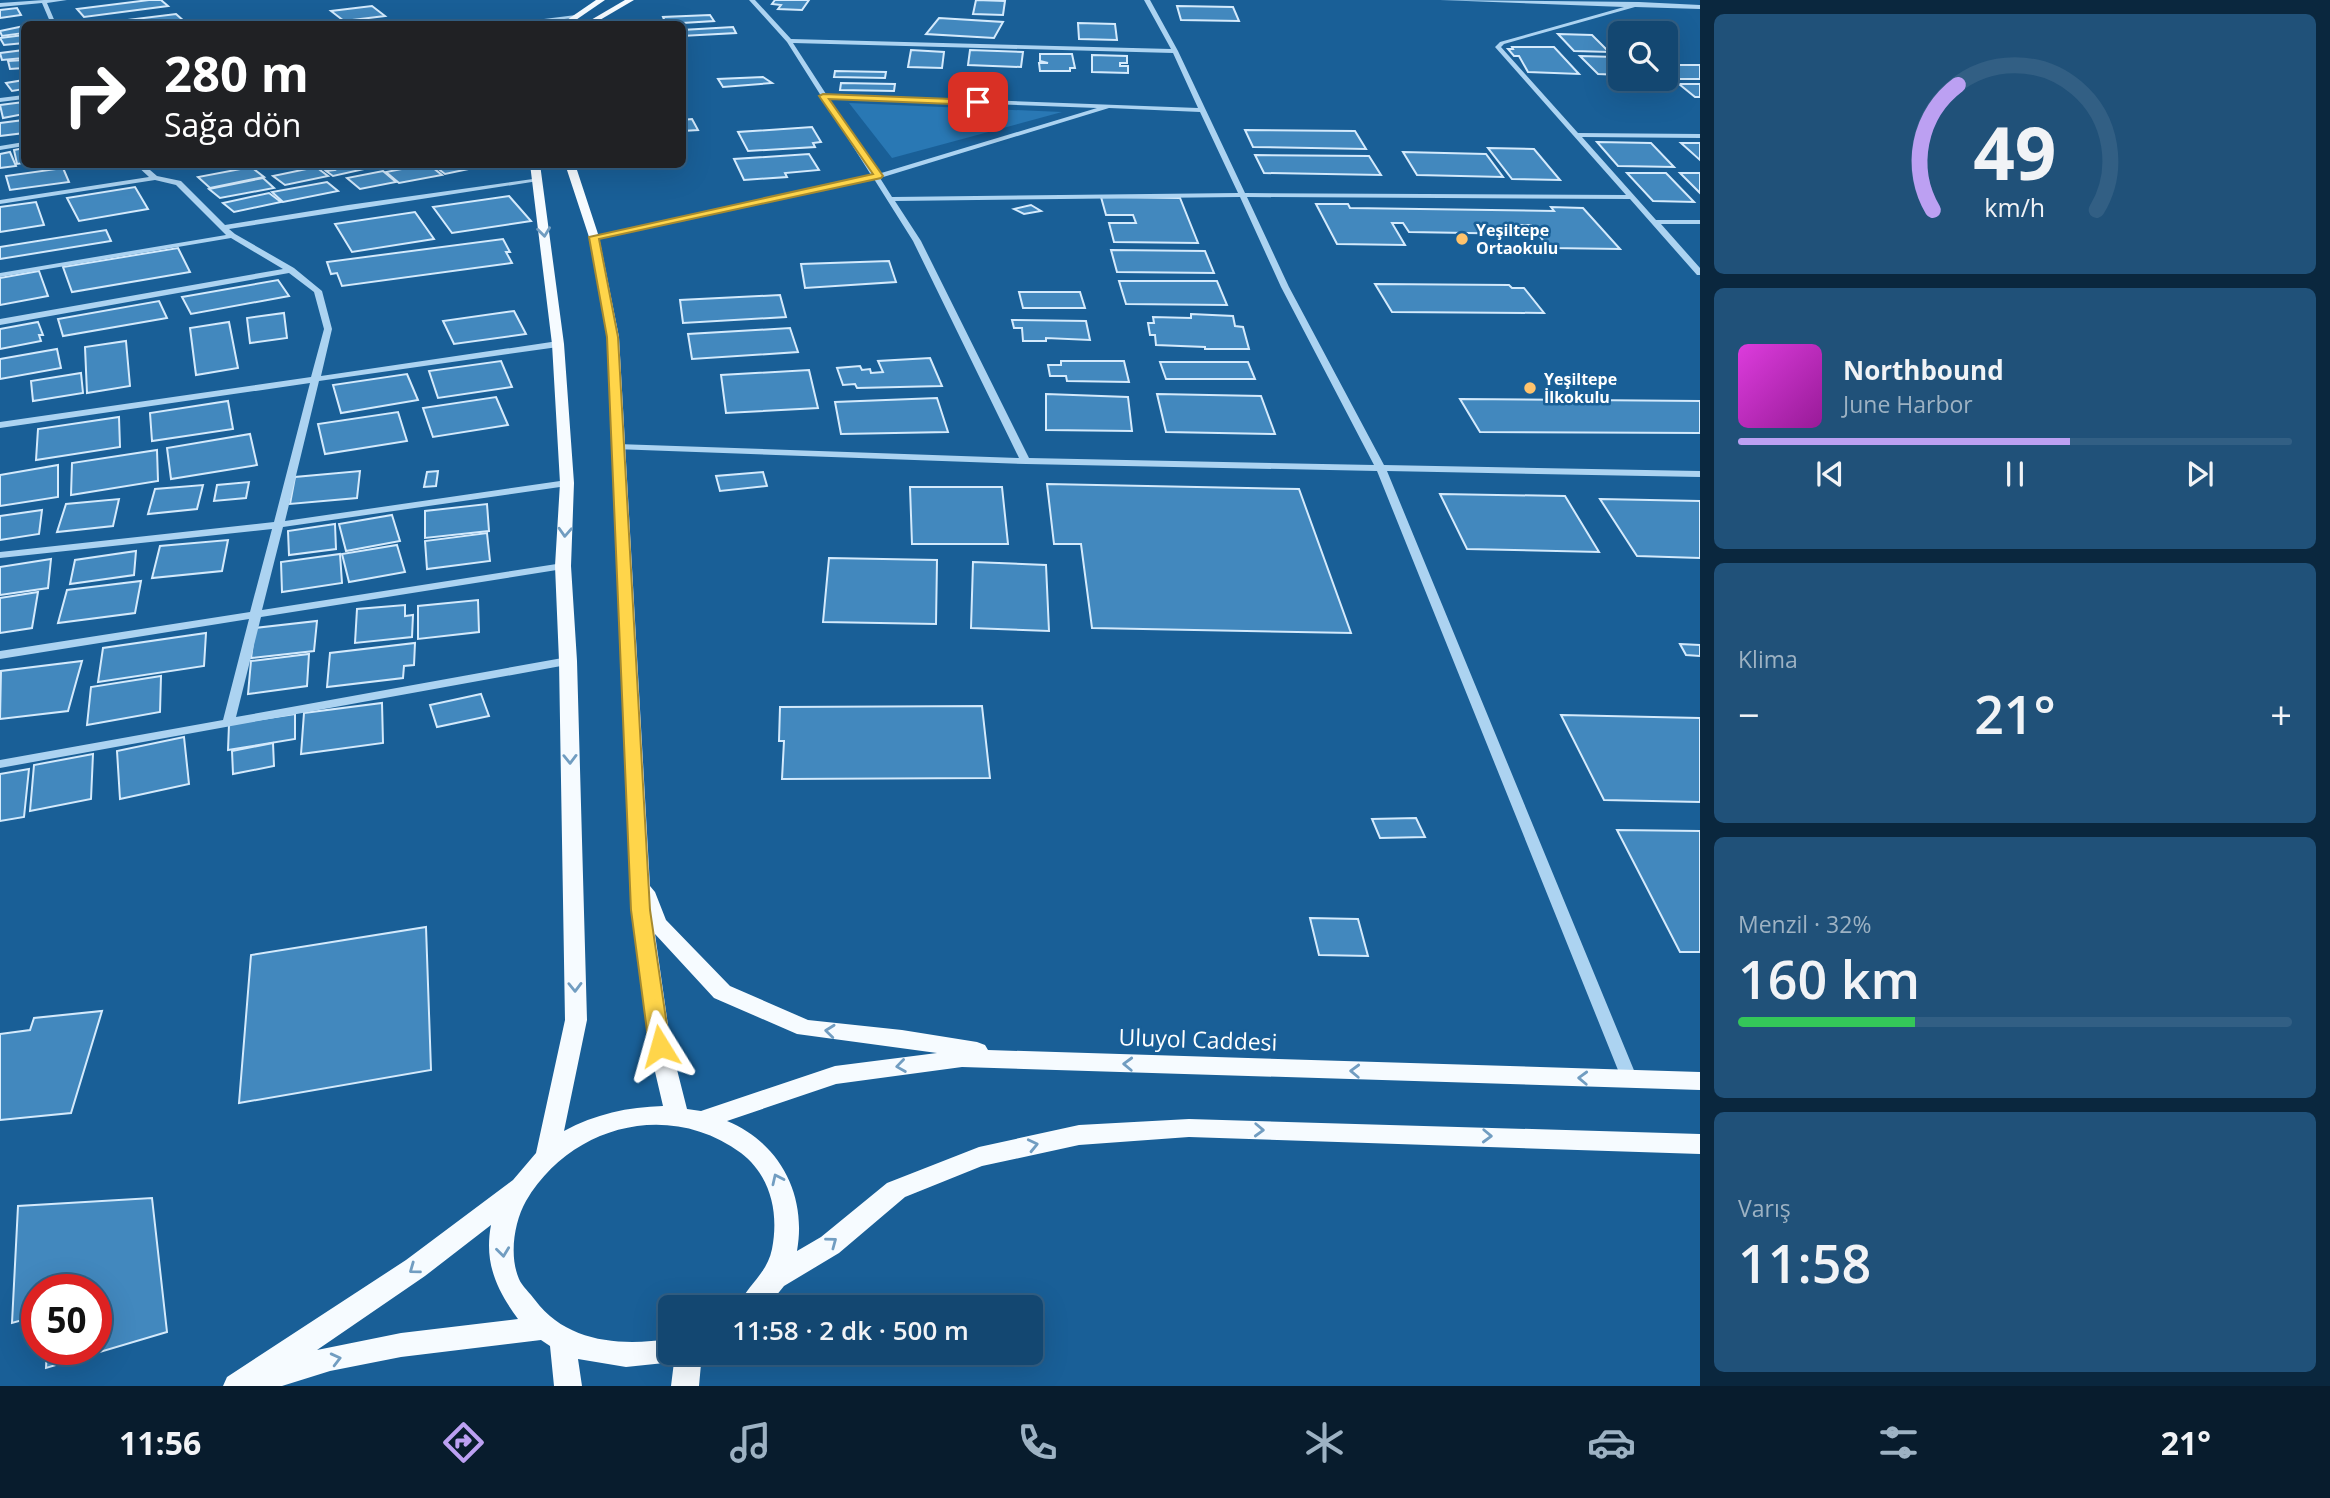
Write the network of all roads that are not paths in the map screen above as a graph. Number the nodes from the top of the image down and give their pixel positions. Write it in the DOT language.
graph roads {
  1 [pos="64,0"];
  2 [pos="601,0"];
  3 [pos="630,0"];
  4 [pos="752,0"];
  5 [pos="1147,0"];
  6 [pos="1443,0"];
  7 [pos="1682,0"];
  8 [pos="44,2"];
  9 [pos="1639,4"];
  10 [pos="0,5"];
  11 [pos="1700,7"];
  12 [pos="574,16"];
  13 [pos="53,21"];
  14 [pos="532,21"];
  15 [pos="568,21"];
  16 [pos="593,21"];
  17 [pos="789,41"];
  18 [pos="1175,51"];
  19 [pos="823,96"];
  20 [pos="21,97"];
  21 [pos="0,100"];
  22 [pos="1107,107"];
  23 [pos="1201,110"];
  24 [pos="1577,135"];
  25 [pos="1700,136"];
  26 [pos="21,144"];
  27 [pos="0,148"];
  28 [pos="143,168"];
  29 [pos="571,168"];
  30 [pos="536,172"];
  31 [pos="878,176"];
  32 [pos="155,178"];
  33 [pos="1242,195"];
  34 [pos="1633,197"];
  35 [pos="892,199"];
  36 [pos="0,202"];
  37 [pos="1655,222"];
  38 [pos="1700,222"];
  39 [pos="222,228"];
  40 [pos="232,236"];
  41 [pos="594,237"];
  42 [pos="291,270"];
  43 [pos="1700,273"];
  44 [pos="0,275"];
  45 [pos="0,322"];
  46 [pos="558,344"];
  47 [pos="317,377"];
  48 [pos="0,425"];
  49 [pos="617,447"];
  50 [pos="1026,461"];
  51 [pos="1381,468"];
  52 [pos="1700,474"];
  53 [pos="567,483"];
  54 [pos="278,524"];
  55 [pos="0,555"];
  56 [pos="563,566"];
  57 [pos="253,617"];
  58 [pos="0,655"];
  59 [pos="568,661"];
  60 [pos="228,723"];
  61 [pos="0,764"];
  62 [pos="639,878"];
  63 [pos="1043,1061"];
  64 [pos="1630,1080"];
  65 [pos="1700,1081"];
  66 [pos="677,1117"];
  67 [pos="703,1120"];
  68 [pos="1700,1144"];
  69 [pos="547,1157"];
  70 [pos="525,1182"];
  71 [pos="774,1279"];
  72 [pos="761,1295"];
  73 [pos="554,1335"];
  74 [pos="658,1354"];
  75 [pos="688,1365"];
  76 [pos="237,1386"];
  77 [pos="248,1386"];
  78 [pos="568,1386"];
  79 [pos="685,1386"];
  1 -- 8 [label="street"];
  2 -- 12 [label="main road"];
  3 -- 16 [label="main road"];
  4 -- 17 [label="street"];
  5 -- 18 [label="street"];
  6 -- 9 [label="street"];
  7 -- 11 [label="street"];
  8 -- 10 [label="street"];
  8 -- 13 [label="street"];
  9 -- 11 [label="street"];
  9 -- 24 [label="street"];
  12 -- 14 [label="street"];
  12 -- 15 [label="main road"];
  17 -- 18 [label="street"];
  17 -- 19 [label="street"];
  18 -- 23 [label="street"];
  19 -- 22 [label="street"];
  19 -- 31 [label="street"];
  20 -- 21 [label="street"];
  22 -- 23 [label="street"];
  22 -- 31 [label="street"];
  23 -- 33 [label="street"];
  24 -- 25 [label="street"];
  24 -- 34 [label="street"];
  26 -- 27 [label="street"];
  28 -- 32 [label="street"];
  29 -- 41 [label="main road"];
  30 -- 39 [label="street"];
  30 -- 46 [label="main road, one-way"];
  31 -- 35 [label="street"];
  31 -- 41 [label="street"];
  32 -- 36 [label="street"];
  32 -- 39 [label="street"];
  33 -- 34 [label="street"];
  33 -- 35 [label="street"];
  33 -- 51 [label="street"];
  34 -- 37 [label="street"];
  35 -- 50 [label="street"];
  37 -- 38 [label="street"];
  37 -- 43 [label="street"];
  39 -- 40 [label="street"];
  40 -- 42 [label="street"];
  40 -- 44 [label="street"];
  41 -- 49 [label="main road"];
  42 -- 45 [label="street"];
  42 -- 47 [label="street"];
  46 -- 47 [label="street"];
  46 -- 53 [label="main road"];
  47 -- 48 [label="street"];
  47 -- 54 [label="street"];
  49 -- 50 [label="street"];
  49 -- 62 [label="main road"];
  50 -- 51 [label="street"];
  51 -- 52 [label="street"];
  51 -- 64 [label="street"];
  53 -- 54 [label="street"];
  53 -- 56 [label="main road, one-way"];
  54 -- 55 [label="street"];
  54 -- 57 [label="street"];
  56 -- 57 [label="street"];
  56 -- 59 [label="main road"];
  57 -- 58 [label="street"];
  57 -- 60 [label="street"];
  59 -- 60 [label="street"];
  59 -- 69 [label="main road, one-way"];
  60 -- 61 [label="street"];
  63 -- 62 [label="main road, one-way"];
  62 -- 66 [label="main road"];
  64 -- 63 [label="main road, Uluyol Caddesi, one-way"];
  63 -- 67 [label="main road, Uluyol Caddesi, one-way"];
  64 -- 65 [label="main road, Uluyol Caddesi"];
  66 -- 67 [label="main road"];
  66 -- 69 [label="main road"];
  71 -- 67 [label="main road, one-way"];
  71 -- 68 [label="main road, one-way"];
  69 -- 70 [label="main road"];
  70 -- 73 [label="main road, one-way"];
  70 -- 76 [label="main road, one-way"];
  71 -- 72 [label="main road"];
  73 -- 74 [label="main road"];
  77 -- 73 [label="main road, one-way"];
  73 -- 78 [label="main road"];
  75 -- 79 [label="main road"];
}
